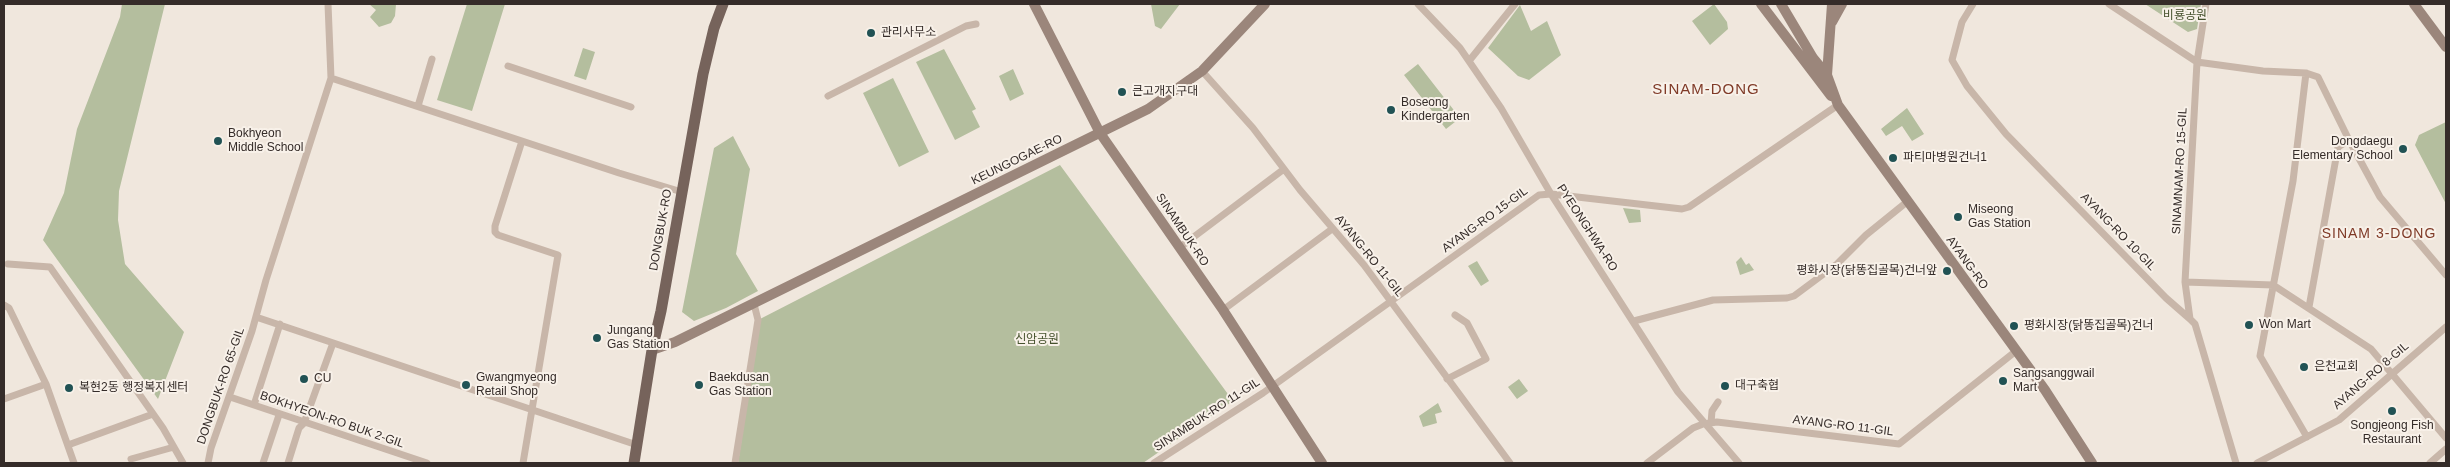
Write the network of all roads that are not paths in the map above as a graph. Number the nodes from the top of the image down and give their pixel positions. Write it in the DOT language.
graph roads {
  1 [pos="328,4"];
  2 [pos="723,4"];
  3 [pos="1034,4"];
  4 [pos="1265,4"];
  5 [pos="1418,4"];
  6 [pos="1514,4"];
  7 [pos="1761,4"];
  8 [pos="1832,4"];
  9 [pos="1842,4"];
  10 [pos="1972,4"];
  11 [pos="2109,4"];
  12 [pos="2206,4"];
  13 [pos="2414,4"];
  14 [pos="1784,5"];
  15 [pos="976,24"];
  16 [pos="1830,25"];
  17 [pos="1784,34"];
  18 [pos="2446,47"];
  19 [pos="432,60"];
  20 [pos="1469,61"];
  21 [pos="2197,62"];
  22 [pos="508,66"];
  23 [pos="1202,71"];
  24 [pos="2306,73"];
  25 [pos="1827,75"];
  26 [pos="331,78"];
  27 [pos="828,96"];
  28 [pos="1838,105"];
  29 [pos="418,106"];
  30 [pos="631,106"];
  31 [pos="1100,133"];
  32 [pos="522,140"];
  33 [pos="2349,140"];
  34 [pos="1284,169"];
  35 [pos="682,192"];
  36 [pos="1551,194"];
  37 [pos="1908,201"];
  38 [pos="1332,229"];
  39 [pos="1179,248"];
  40 [pos="8,264"];
  41 [pos="2446,275"];
  42 [pos="2185,282"];
  43 [pos="2273,285"];
  44 [pos="1391,301"];
  45 [pos="754,304"];
  46 [pos="4,305"];
  47 [pos="2309,307"];
  48 [pos="1222,310"];
  49 [pos="1455,315"];
  50 [pos="256,317"];
  51 [pos="2190,319"];
  52 [pos="1634,321"];
  53 [pos="280,324"];
  54 [pos="2446,327"];
  55 [pos="333,343"];
  56 [pos="652,350"];
  57 [pos="2016,350"];
  58 [pos="2392,374"];
  59 [pos="1448,379"];
  60 [pos="46,384"];
  61 [pos="1272,385"];
  62 [pos="230,397"];
  63 [pos="4,400"];
  64 [pos="1718,402"];
  65 [pos="254,405"];
  66 [pos="532,409"];
  67 [pos="154,414"];
  68 [pos="279,415"];
  69 [pos="304,423"];
  70 [pos="1707,423"];
  71 [pos="2307,437"];
  72 [pos="2446,438"];
  73 [pos="68,445"];
  74 [pos="637,445"];
  75 [pos="174,447"];
  76 [pos="2446,449"];
  77 [pos="131,459"];
  78 [pos="74,463"];
  79 [pos="183,463"];
  80 [pos="208,463"];
  81 [pos="263,463"];
  82 [pos="288,463"];
  83 [pos="427,463"];
  84 [pos="523,463"];
  85 [pos="634,463"];
  86 [pos="735,463"];
  87 [pos="1154,463"];
  88 [pos="1322,463"];
  89 [pos="1510,463"];
  90 [pos="1647,463"];
  91 [pos="1739,463"];
  92 [pos="2092,463"];
  93 [pos="2236,463"];
  94 [pos="2256,463"];
  95 [pos="2430,463"];
  1 -- 26 [label="street, DONGBUK-RO 65-GIL"];
  2 -- 35 [label="main road, DONGBUK-RO"];
  3 -- 31 [label="main road, SINAMBUK-RO"];
  4 -- 23 [label="main road, KEUNGOGAE-RO"];
  5 -- 20 [label="street, PYEONGHWA-RO"];
  6 -- 20 [label="street"];
  7 -- 17 [label="main road"];
  8 -- 16 [label="main road"];
  9 -- 16 [label="main road"];
  10 -- 51 [label="street, AYANG-RO 10-GIL"];
  11 -- 21 [label="street"];
  12 -- 21 [label="street, SINAMNAM-RO 15-GIL"];
  13 -- 18 [label="main road"];
  14 -- 17 [label="main road"];
  14 -- 25 [label="main road"];
  15 -- 27 [label="street"];
  16 -- 25 [label="main road"];
  17 -- 28 [label="main road"];
  19 -- 29 [label="street"];
  20 -- 36 [label="street, PYEONGHWA-RO"];
  21 -- 24 [label="street"];
  21 -- 42 [label="street, SINAMNAM-RO 15-GIL"];
  22 -- 30 [label="street"];
  23 -- 31 [label="main road, KEUNGOGAE-RO"];
  23 -- 34 [label="street, AYANG-RO 11-GIL"];
  24 -- 33 [label="street"];
  24 -- 43 [label="street"];
  25 -- 28 [label="main road, AYANG-RO"];
  26 -- 29 [label="street"];
  26 -- 50 [label="street, DONGBUK-RO 65-GIL"];
  28 -- 36 [label="street, AYANG-RO 15-GIL"];
  28 -- 37 [label="main road, AYANG-RO"];
  29 -- 32 [label="street"];
  31 -- 39 [label="main road, SINAMBUK-RO"];
  31 -- 45 [label="main road, KEUNGOGAE-RO"];
  32 -- 35 [label="street"];
  32 -- 66 [label="street"];
  33 -- 41 [label="street"];
  33 -- 47 [label="street"];
  34 -- 38 [label="street, AYANG-RO 11-GIL"];
  34 -- 39 [label="street"];
  35 -- 56 [label="main road, DONGBUK-RO"];
  36 -- 44 [label="street, AYANG-RO 15-GIL"];
  36 -- 52 [label="street, PYEONGHWA-RO"];
  37 -- 52 [label="street"];
  37 -- 57 [label="main road, AYANG-RO"];
  38 -- 44 [label="street, AYANG-RO 11-GIL"];
  38 -- 48 [label="street"];
  39 -- 48 [label="main road, SINAMBUK-RO"];
  40 -- 67 [label="street"];
  42 -- 43 [label="street"];
  42 -- 51 [label="street, SINAMNAM-RO 15-GIL"];
  43 -- 47 [label="street"];
  43 -- 71 [label="street"];
  44 -- 59 [label="street, AYANG-RO 11-GIL"];
  44 -- 61 [label="street, AYANG-RO 15-GIL"];
  45 -- 56 [label="main road, KEUNGOGAE-RO"];
  45 -- 86 [label="street"];
  46 -- 60 [label="street"];
  47 -- 58 [label="street"];
  48 -- 61 [label="main road, SINAMBUK-RO"];
  49 -- 59 [label="street"];
  50 -- 53 [label="street"];
  50 -- 62 [label="street, DONGBUK-RO 65-GIL"];
  51 -- 93 [label="street, SINAMNAM-RO 15-GIL"];
  52 -- 70 [label="street, PYEONGHWA-RO"];
  53 -- 55 [label="street"];
  53 -- 65 [label="street"];
  54 -- 58 [label="street, AYANG-RO 8-GIL"];
  55 -- 66 [label="street"];
  55 -- 69 [label="street"];
  56 -- 74 [label="main road, DONGBUK-RO"];
  57 -- 70 [label="street, AYANG-RO 11-GIL"];
  57 -- 92 [label="main road, AYANG-RO"];
  58 -- 71 [label="street, AYANG-RO 8-GIL"];
  58 -- 72 [label="street"];
  59 -- 89 [label="street, AYANG-RO 11-GIL"];
  60 -- 63 [label="street"];
  60 -- 73 [label="street"];
  61 -- 87 [label="street, SINAMBUK-RO 11-GIL"];
  61 -- 88 [label="main road, SINAMBUK-RO"];
  62 -- 65 [label="street, BOKHYEON-RO BUK 2-GIL"];
  62 -- 80 [label="street, DONGBUK-RO 65-GIL"];
  64 -- 70 [label="street"];
  65 -- 68 [label="street, BOKHYEON-RO BUK 2-GIL"];
  66 -- 74 [label="street"];
  66 -- 84 [label="street"];
  67 -- 73 [label="street"];
  67 -- 75 [label="street"];
  68 -- 69 [label="street, BOKHYEON-RO BUK 2-GIL"];
  68 -- 81 [label="street"];
  69 -- 82 [label="street"];
  69 -- 83 [label="street, BOKHYEON-RO BUK 2-GIL"];
  70 -- 90 [label="street"];
  70 -- 91 [label="street, PYEONGHWA-RO"];
  71 -- 94 [label="street, AYANG-RO 8-GIL"];
  73 -- 78 [label="street"];
  74 -- 85 [label="main road, DONGBUK-RO"];
  75 -- 77 [label="street"];
  75 -- 79 [label="street"];
  76 -- 95 [label="street"];
}
